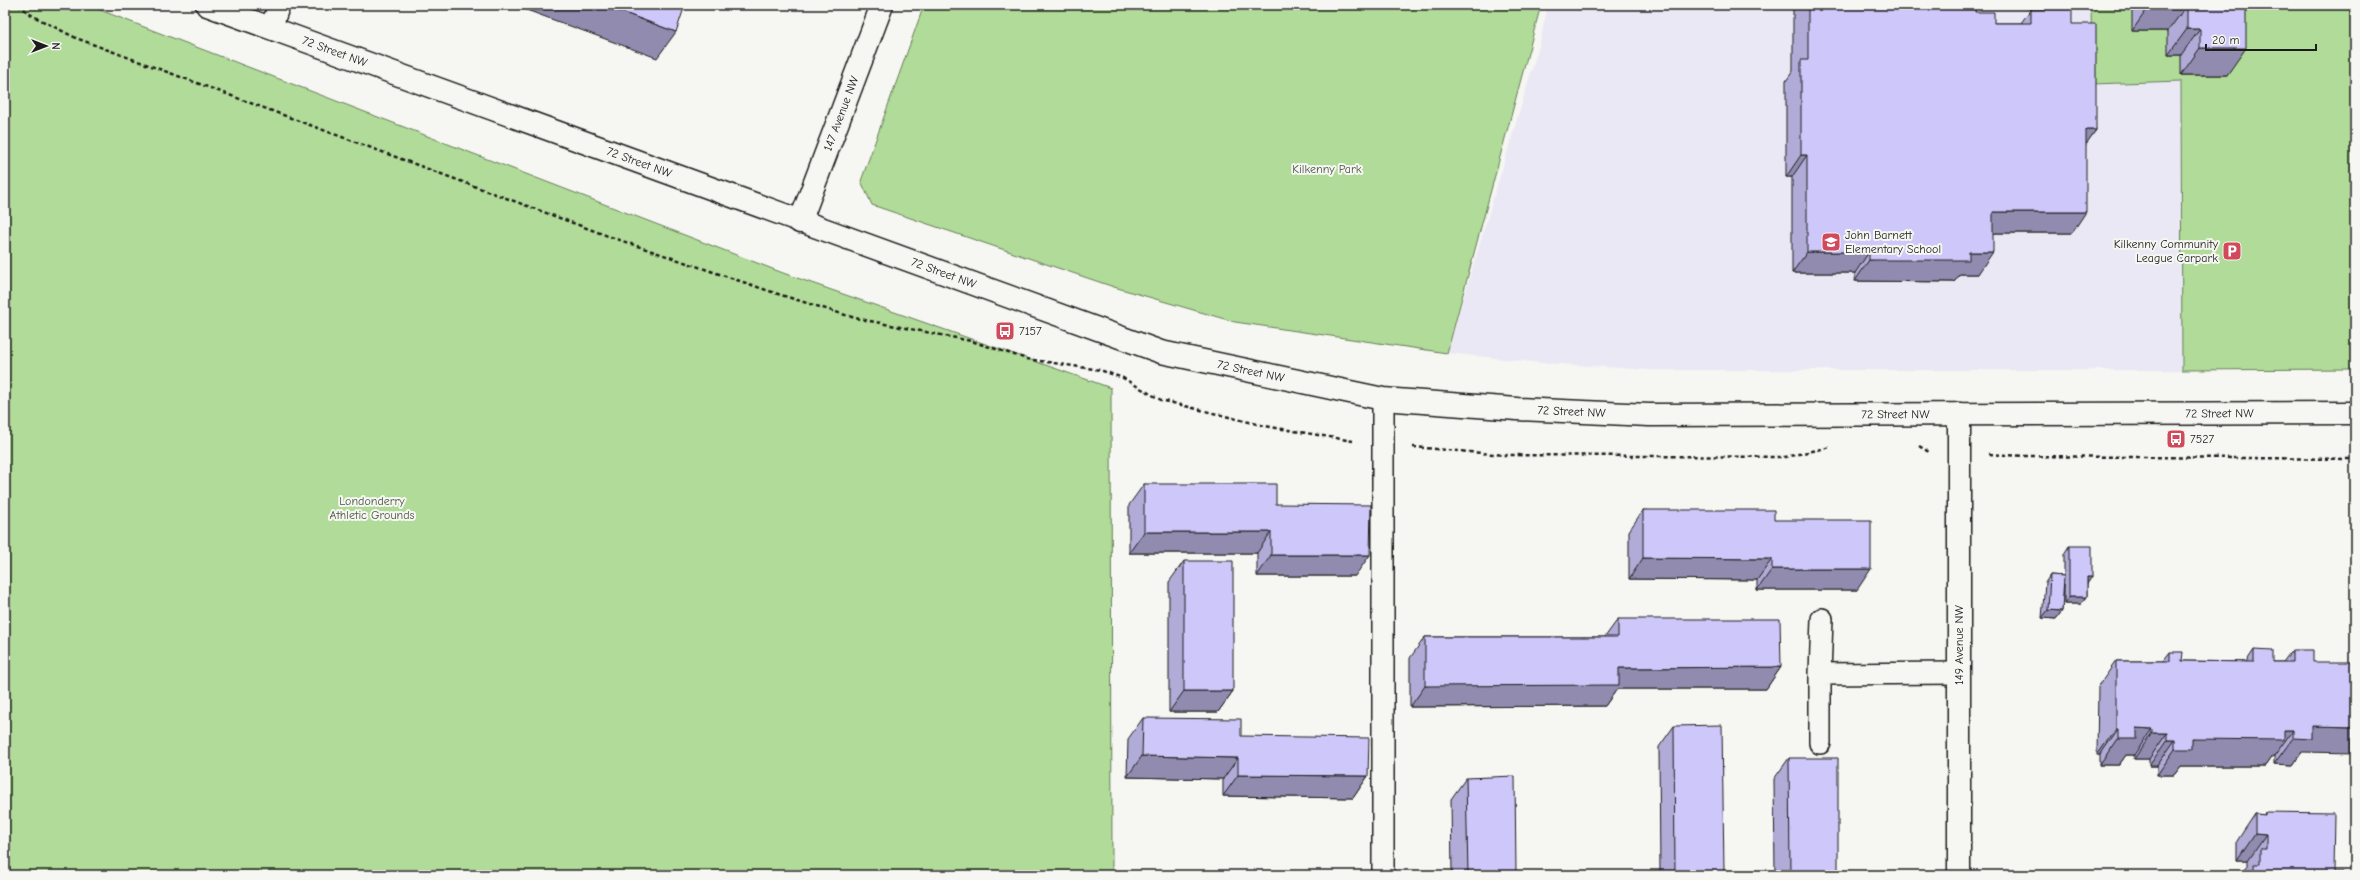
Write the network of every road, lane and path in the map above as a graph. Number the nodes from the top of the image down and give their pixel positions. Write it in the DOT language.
graph roads {
  1 [pos="18,5"];
  2 [pos="207,5"];
  3 [pos="279,5"];
  4 [pos="882,5"];
  5 [pos="240,11"];
  6 [pos="271,28"];
  7 [pos="800,222"];
  8 [pos="1383,399"];
  9 [pos="2355,413"];
  10 [pos="1960,414"];
  11 [pos="1383,443"];
  12 [pos="1839,445"];
  13 [pos="2010,454"];
  14 [pos="2355,459"];
  15 [pos="1822,619"];
  16 [pos="1960,673"];
  17 [pos="1820,674"];
  18 [pos="1820,743"];
  19 [pos="1383,875"];
  20 [pos="1960,875"];
  1 -- 11 [label="path"];
  2 -- 5 [label="street, 72 Street NW"];
  3 -- 6 [label="lane"];
  4 -- 7 [label="street, 147 Avenue NW"];
  5 -- 6 [label="street, 72 Street NW"];
  6 -- 7 [label="street, 72 Street NW"];
  7 -- 8 [label="street, 72 Street NW"];
  8 -- 10 [label="street, 72 Street NW"];
  8 -- 11 [label="lane"];
  9 -- 10 [label="street, 72 Street NW"];
  10 -- 16 [label="street, 149 Avenue NW"];
  11 -- 12 [label="path"];
  11 -- 19 [label="lane"];
  13 -- 14 [label="path"];
  15 -- 17 [label="lane"];
  16 -- 17 [label="lane"];
  16 -- 20 [label="street, 149 Avenue NW"];
  17 -- 18 [label="lane"];
}
